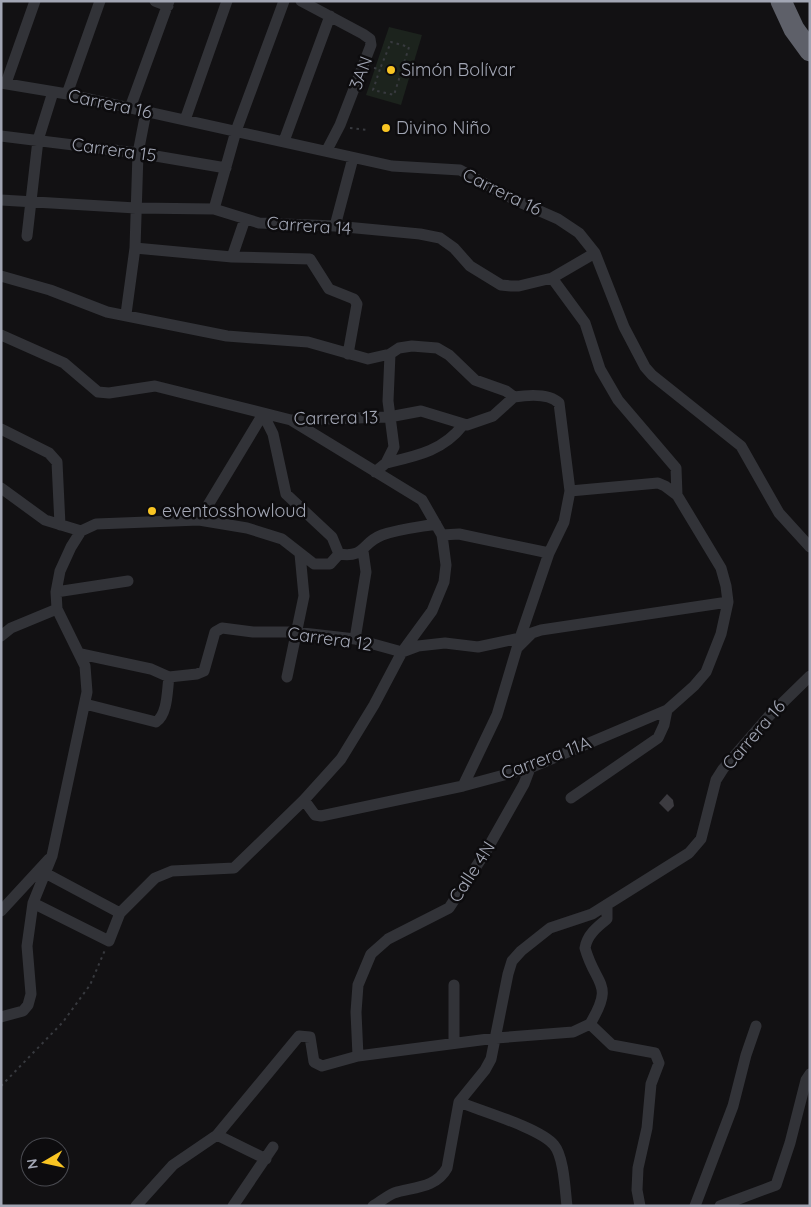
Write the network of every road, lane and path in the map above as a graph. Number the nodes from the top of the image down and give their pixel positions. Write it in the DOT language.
graph roads {
  1 [pos="35,1"];
  2 [pos="100,1"];
  3 [pos="155,1"];
  4 [pos="227,1"];
  5 [pos="284,1"];
  6 [pos="301,1"];
  7 [pos="781,1"];
  8 [pos="168,4"];
  9 [pos="330,16"];
  10 [pos="810,50"];
  11 [pos="364,66"];
  12 [pos="380,69"];
  13 [pos="4,83"];
  14 [pos="53,92"];
  15 [pos="67,94"];
  16 [pos="130,108"];
  17 [pos="146,112"];
  18 [pos="184,120"];
  19 [pos="340,125"];
  20 [pos="368,130"];
  21 [pos="236,131"];
  22 [pos="1,136"];
  23 [pos="38,140"];
  24 [pos="284,141"];
  25 [pos="326,150"];
  26 [pos="138,153"];
  27 [pos="353,158"];
  28 [pos="226,168"];
  29 [pos="1,200"];
  30 [pos="32,202"];
  31 [pos="136,208"];
  32 [pos="214,209"];
  33 [pos="245,219"];
  34 [pos="335,226"];
  35 [pos="27,236"];
  36 [pos="135,248"];
  37 [pos="595,254"];
  38 [pos="232,257"];
  39 [pos="1,276"];
  40 [pos="552,278"];
  41 [pos="126,314"];
  42 [pos="1,336"];
  43 [pos="348,354"];
  44 [pos="390,354"];
  45 [pos="514,397"];
  46 [pos="262,414"];
  47 [pos="389,417"];
  48 [pos="291,420"];
  49 [pos="463,425"];
  50 [pos="1,429"];
  51 [pos="386,463"];
  52 [pos="375,472"];
  53 [pos="1,488"];
  54 [pos="570,491"];
  55 [pos="677,495"];
  56 [pos="199,520"];
  57 [pos="60,525"];
  58 [pos="439,529"];
  59 [pos="81,531"];
  60 [pos="810,547"];
  61 [pos="363,551"];
  62 [pos="550,553"];
  63 [pos="300,554"];
  64 [pos="338,554"];
  65 [pos="128,580"];
  66 [pos="56,592"];
  67 [pos="728,602"];
  68 [pos="57,609"];
  69 [pos="294,632"];
  70 [pos="1,636"];
  71 [pos="355,639"];
  72 [pos="519,643"];
  73 [pos="402,652"];
  74 [pos="81,654"];
  75 [pos="810,676"];
  76 [pos="169,677"];
  77 [pos="286,677"];
  78 [pos="86,704"];
  79 [pos="667,710"];
  80 [pos="530,768"];
  81 [pos="463,786"];
  82 [pos="571,798"];
  83 [pos="304,800"];
  84 [pos="52,856"];
  85 [pos="47,874"];
  86 [pos="33,903"];
  87 [pos="608,905"];
  88 [pos="1,911"];
  89 [pos="120,912"];
  90 [pos="109,941"];
  91 [pos="454,985"];
  92 [pos="1,1017"];
  93 [pos="590,1024"];
  94 [pos="756,1026"];
  95 [pos="496,1038"];
  96 [pos="454,1043"];
  97 [pos="358,1056"];
  98 [pos="810,1074"];
  99 [pos="1,1086"];
  100 [pos="459,1102"];
  101 [pos="217,1136"];
  102 [pos="273,1148"];
  103 [pos="266,1159"];
  104 [pos="136,1206"];
  105 [pos="233,1206"];
  106 [pos="373,1206"];
  107 [pos="567,1206"];
  108 [pos="640,1206"];
  109 [pos="695,1206"];
  110 [pos="720,1206"];
  1 -- 13 [label="street"];
  2 -- 15 [label="street"];
  3 -- 8 [label="street"];
  4 -- 18 [label="street"];
  5 -- 21 [label="street"];
  6 -- 9 [label="street, 3AN"];
  7 -- 10 [label="highway"];
  8 -- 16 [label="street"];
  9 -- 11 [label="street, 3AN"];
  9 -- 24 [label="street"];
  11 -- 12 [label="path"];
  11 -- 19 [label="street, 3AN"];
  12 -- 12 [label="path"];
  13 -- 14 [label="street, Carrera 16"];
  14 -- 15 [label="street, Carrera 16"];
  14 -- 23 [label="street"];
  15 -- 16 [label="street, Carrera 16"];
  16 -- 17 [label="street, Carrera 16"];
  17 -- 18 [label="street, Carrera 16"];
  17 -- 26 [label="street"];
  18 -- 21 [label="street, Carrera 16"];
  19 -- 20 [label="path"];
  19 -- 25 [label="street, 3AN"];
  21 -- 24 [label="street, Carrera 16"];
  21 -- 28 [label="street"];
  22 -- 23 [label="street, Carrera 15"];
  23 -- 26 [label="street, Carrera 15"];
  23 -- 30 [label="street"];
  24 -- 25 [label="street, Carrera 16"];
  25 -- 27 [label="street, Carrera 16"];
  26 -- 28 [label="street, Carrera 15"];
  26 -- 31 [label="street"];
  27 -- 34 [label="street"];
  27 -- 37 [label="street, Carrera 16"];
  28 -- 32 [label="street"];
  29 -- 30 [label="street, Carrera 14"];
  30 -- 31 [label="street, Carrera 14"];
  30 -- 35 [label="street"];
  31 -- 32 [label="street, Carrera 14"];
  31 -- 36 [label="street"];
  32 -- 33 [label="street, Carrera 14"];
  33 -- 34 [label="street, Carrera 14"];
  33 -- 38 [label="street"];
  34 -- 40 [label="street, Carrera 14"];
  36 -- 38 [label="street"];
  36 -- 41 [label="street"];
  37 -- 40 [label="street, Carrera 14"];
  37 -- 60 [label="street, Carrera 16"];
  38 -- 43 [label="street"];
  39 -- 41 [label="street"];
  40 -- 55 [label="street"];
  41 -- 43 [label="street"];
  42 -- 46 [label="street, Carrera 13"];
  43 -- 44 [label="street"];
  44 -- 45 [label="street"];
  44 -- 47 [label="street"];
  45 -- 49 [label="street"];
  45 -- 54 [label="street"];
  46 -- 48 [label="street, Carrera 13"];
  46 -- 56 [label="street"];
  46 -- 64 [label="street"];
  47 -- 48 [label="street, Carrera 13"];
  47 -- 49 [label="street, Carrera 13"];
  47 -- 51 [label="street"];
  48 -- 52 [label="street"];
  49 -- 51 [label="street"];
  50 -- 57 [label="street"];
  51 -- 52 [label="street"];
  52 -- 58 [label="street"];
  53 -- 57 [label="street"];
  54 -- 55 [label="street"];
  54 -- 62 [label="street"];
  55 -- 67 [label="street"];
  56 -- 59 [label="street"];
  56 -- 63 [label="street"];
  57 -- 59 [label="street"];
  58 -- 61 [label="street"];
  58 -- 62 [label="street"];
  58 -- 73 [label="street"];
  59 -- 66 [label="street"];
  61 -- 64 [label="street"];
  61 -- 71 [label="street"];
  62 -- 72 [label="street"];
  63 -- 64 [label="street"];
  63 -- 69 [label="street"];
  65 -- 66 [label="street"];
  66 -- 68 [label="street"];
  67 -- 72 [label="street"];
  67 -- 79 [label="street, Carrera 11A"];
  68 -- 70 [label="street"];
  68 -- 74 [label="street"];
  69 -- 71 [label="street, Carrera 12"];
  69 -- 76 [label="street, Carrera 12"];
  69 -- 77 [label="street"];
  71 -- 73 [label="street, Carrera 12"];
  72 -- 73 [label="street"];
  72 -- 81 [label="street"];
  73 -- 83 [label="street"];
  74 -- 76 [label="street"];
  74 -- 78 [label="street"];
  75 -- 87 [label="street, Carrera 16"];
  76 -- 78 [label="street"];
  78 -- 84 [label="street"];
  79 -- 80 [label="street, Carrera 11A"];
  79 -- 82 [label="street"];
  80 -- 81 [label="street, Carrera 11A"];
  80 -- 97 [label="street, Calle 4N"];
  81 -- 83 [label="street, Carrera 11A"];
  83 -- 89 [label="street"];
  84 -- 85 [label="street"];
  84 -- 88 [label="street"];
  85 -- 86 [label="street"];
  85 -- 89 [label="street"];
  86 -- 90 [label="street"];
  86 -- 92 [label="street"];
  87 -- 93 [label="street"];
  87 -- 95 [label="street, Carrera 16"];
  89 -- 90 [label="street"];
  90 -- 99 [label="path"];
  91 -- 96 [label="street"];
  93 -- 95 [label="street"];
  93 -- 108 [label="street"];
  94 -- 109 [label="street"];
  95 -- 96 [label="street"];
  95 -- 100 [label="street, Carrera 16"];
  96 -- 97 [label="street"];
  97 -- 101 [label="street"];
  98 -- 110 [label="street"];
  100 -- 106 [label="street"];
  100 -- 107 [label="street"];
  101 -- 103 [label="street"];
  101 -- 104 [label="street"];
  102 -- 103 [label="street"];
  103 -- 105 [label="street"];
}
